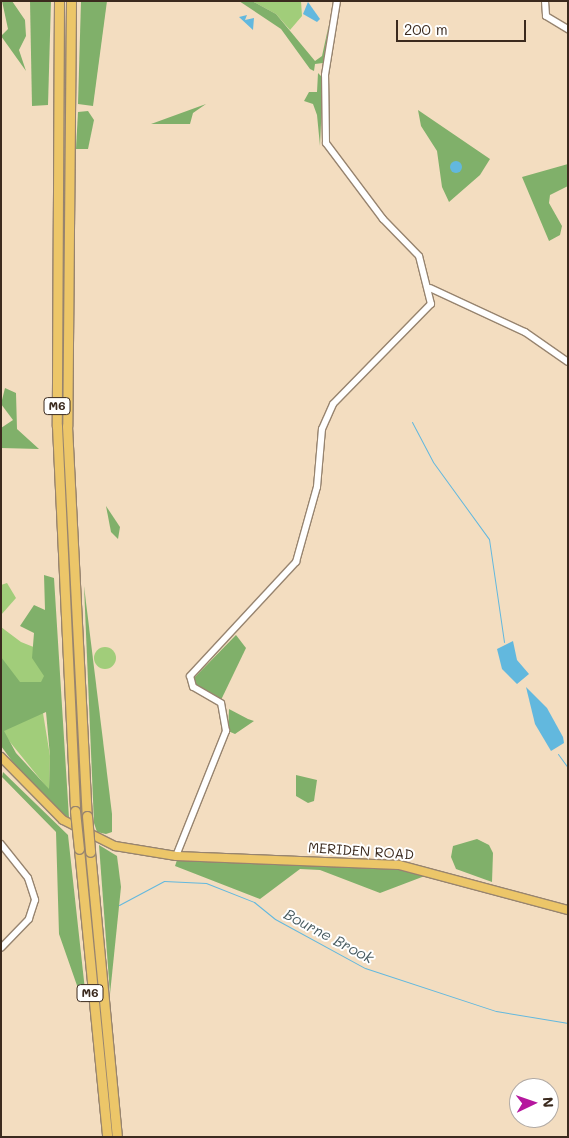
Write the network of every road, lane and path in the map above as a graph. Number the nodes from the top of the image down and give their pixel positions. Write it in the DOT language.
graph roads {
  1 [pos="59,1"];
  2 [pos="71,1"];
  3 [pos="337,1"];
  4 [pos="545,1"];
  5 [pos="568,29"];
  6 [pos="430,288"];
  7 [pos="439,295"];
  8 [pos="431,304"];
  9 [pos="568,362"];
  10 [pos="1,757"];
  11 [pos="1,844"];
  12 [pos="176,856"];
  13 [pos="568,910"];
  14 [pos="1,948"];
  15 [pos="107,1137"];
  16 [pos="117,1137"];
  1 -- 15 [label="highway, M6, bridge"];
  2 -- 16 [label="highway, M6, bridge"];
  3 -- 6 [label="street"];
  4 -- 5 [label="street"];
  6 -- 7 [label="street"];
  6 -- 8 [label="street"];
  7 -- 8 [label="street"];
  7 -- 9 [label="street"];
  8 -- 12 [label="street"];
  10 -- 12 [label="main road, MERIDEN ROAD"];
  11 -- 14 [label="street"];
  12 -- 13 [label="main road, MERIDEN ROAD"];
}
